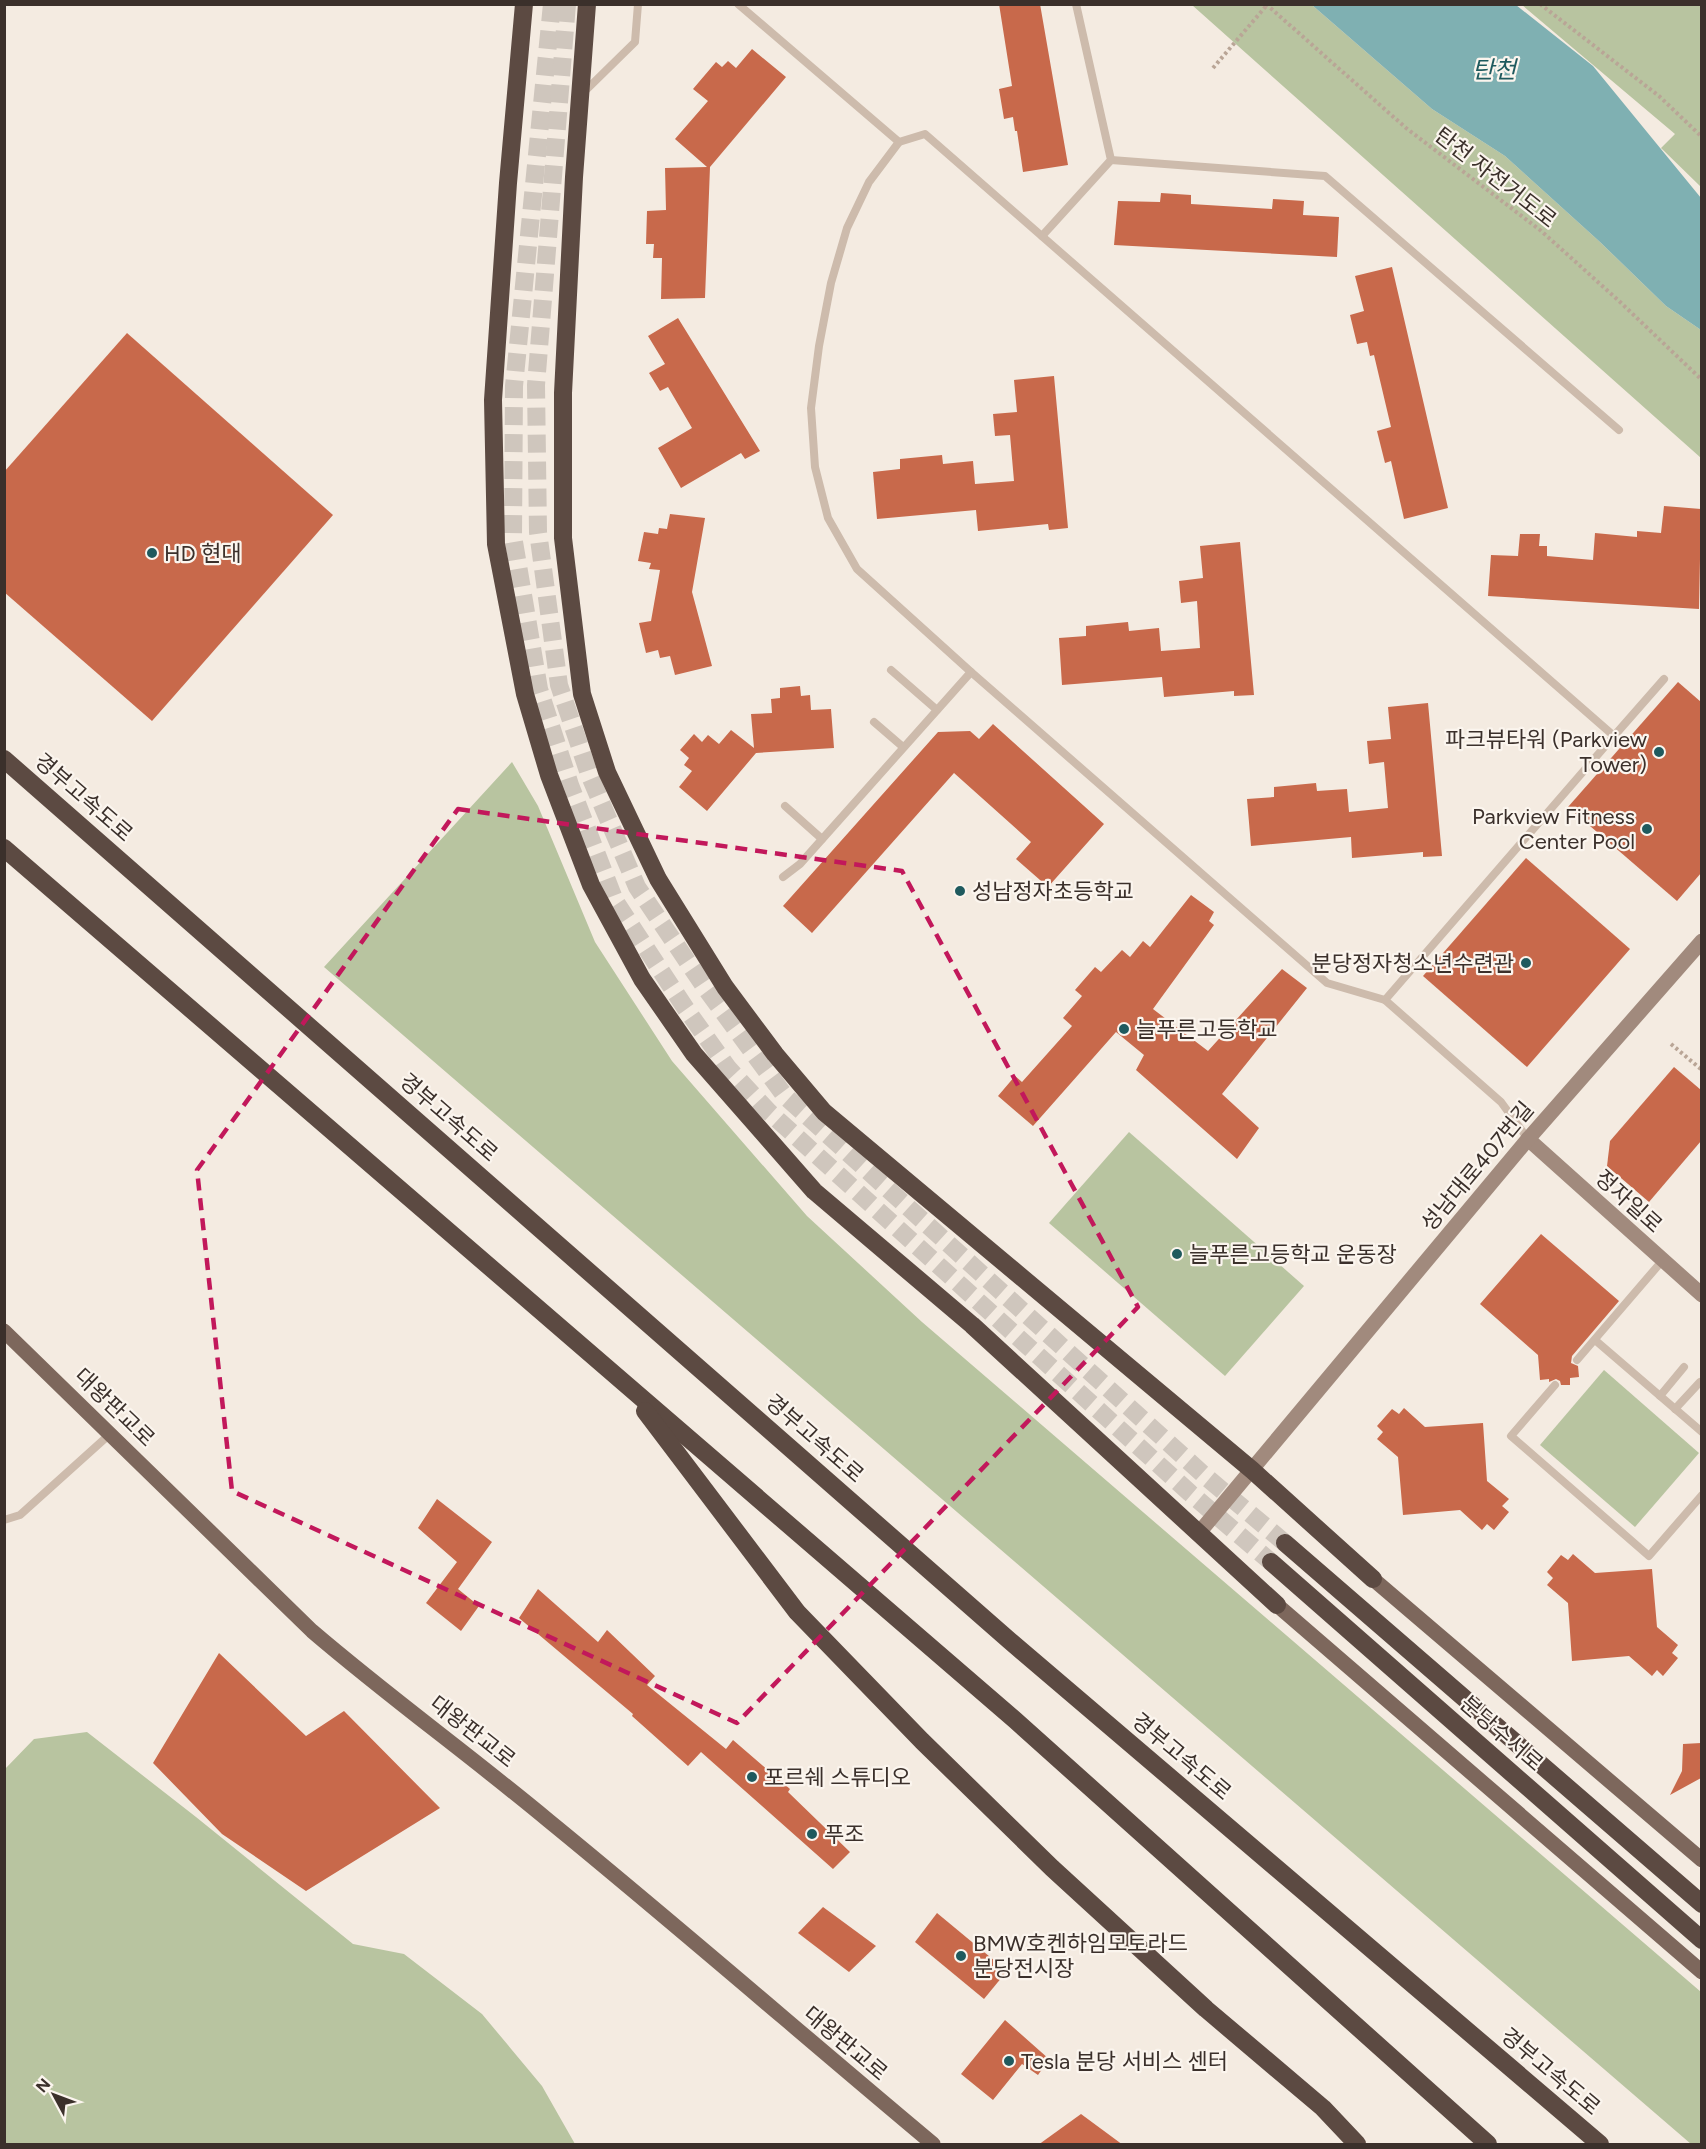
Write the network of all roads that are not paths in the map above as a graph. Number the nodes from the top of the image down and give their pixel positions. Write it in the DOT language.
graph roads {
  1 [pos="525,4"];
  2 [pos="587,4"];
  3 [pos="638,4"];
  4 [pos="738,4"];
  5 [pos="1076,4"];
  6 [pos="580,95"];
  7 [pos="899,142"];
  8 [pos="1111,160"];
  9 [pos="1042,236"];
  10 [pos="1619,430"];
  11 [pos="891,670"];
  12 [pos="971,672"];
  13 [pos="1664,679"];
  14 [pos="937,710"];
  15 [pos="874,722"];
  16 [pos="1614,735"];
  17 [pos="903,747"];
  18 [pos="4,759"];
  19 [pos="785,806"];
  20 [pos="822,839"];
  21 [pos="4,848"];
  22 [pos="783,877"];
  23 [pos="1701,941"];
  24 [pos="1385,1000"];
  25 [pos="1528,1139"];
  26 [pos="1662,1261"];
  27 [pos="1701,1295"];
  28 [pos="4,1331"];
  29 [pos="1595,1340"];
  30 [pos="1577,1360"];
  31 [pos="1684,1367"];
  32 [pos="622,1381"];
  33 [pos="1700,1382"];
  34 [pos="1555,1385"];
  35 [pos="1660,1396"];
  36 [pos="1676,1409"];
  37 [pos="1701,1432"];
  38 [pos="110,1434"];
  39 [pos="1252,1470"];
  40 [pos="1701,1495"];
  41 [pos="4,1520"];
  42 [pos="1198,1534"];
  43 [pos="1285,1543"];
  44 [pos="1271,1562"];
  45 [pos="1373,1579"];
  46 [pos="1277,1605"];
  47 [pos="1701,1860"];
  48 [pos="1701,1904"];
  49 [pos="1701,1940"];
  50 [pos="1701,1972"];
  51 [pos="933,2145"];
  52 [pos="1357,2145"];
  53 [pos="1488,2145"];
  54 [pos="1600,2145"];
  1 -- 42 [label="highway"];
  2 -- 6 [label="highway"];
  3 -- 6 [label="lane"];
  4 -- 7 [label="lane"];
  5 -- 8 [label="lane"];
  6 -- 39 [label="highway"];
  7 -- 9 [label="lane"];
  7 -- 12 [label="lane"];
  8 -- 9 [label="lane"];
  8 -- 10 [label="lane"];
  9 -- 16 [label="lane"];
  11 -- 14 [label="lane"];
  12 -- 14 [label="lane"];
  12 -- 24 [label="lane"];
  13 -- 16 [label="lane"];
  14 -- 17 [label="lane"];
  15 -- 17 [label="lane"];
  16 -- 24 [label="lane"];
  17 -- 20 [label="lane"];
  18 -- 54 [label="highway, 경부고속도로"];
  19 -- 20 [label="lane"];
  20 -- 22 [label="lane"];
  21 -- 32 [label="highway"];
  23 -- 25 [label="street, 성남대로407번길"];
  24 -- 25 [label="lane"];
  25 -- 26 [label="street, 정자일로"];
  25 -- 39 [label="street, 성남대로407번길"];
  26 -- 27 [label="street, 정자일로"];
  26 -- 29 [label="lane"];
  28 -- 38 [label="main road, 대왕판교로"];
  29 -- 30 [label="lane"];
  29 -- 35 [label="lane"];
  31 -- 35 [label="lane"];
  32 -- 52 [label="highway"];
  32 -- 53 [label="highway"];
  33 -- 36 [label="lane"];
  34 -- 40 [label="lane"];
  35 -- 36 [label="lane"];
  36 -- 37 [label="lane"];
  38 -- 41 [label="lane"];
  38 -- 51 [label="main road, 대왕판교로"];
  39 -- 42 [label="street, 성남대로407번길"];
  39 -- 45 [label="highway"];
  42 -- 46 [label="highway"];
  43 -- 48 [label="highway, 분당수서로"];
  44 -- 49 [label="highway, 분당수서로"];
  45 -- 47 [label="main road"];
  46 -- 50 [label="main road"];
}
